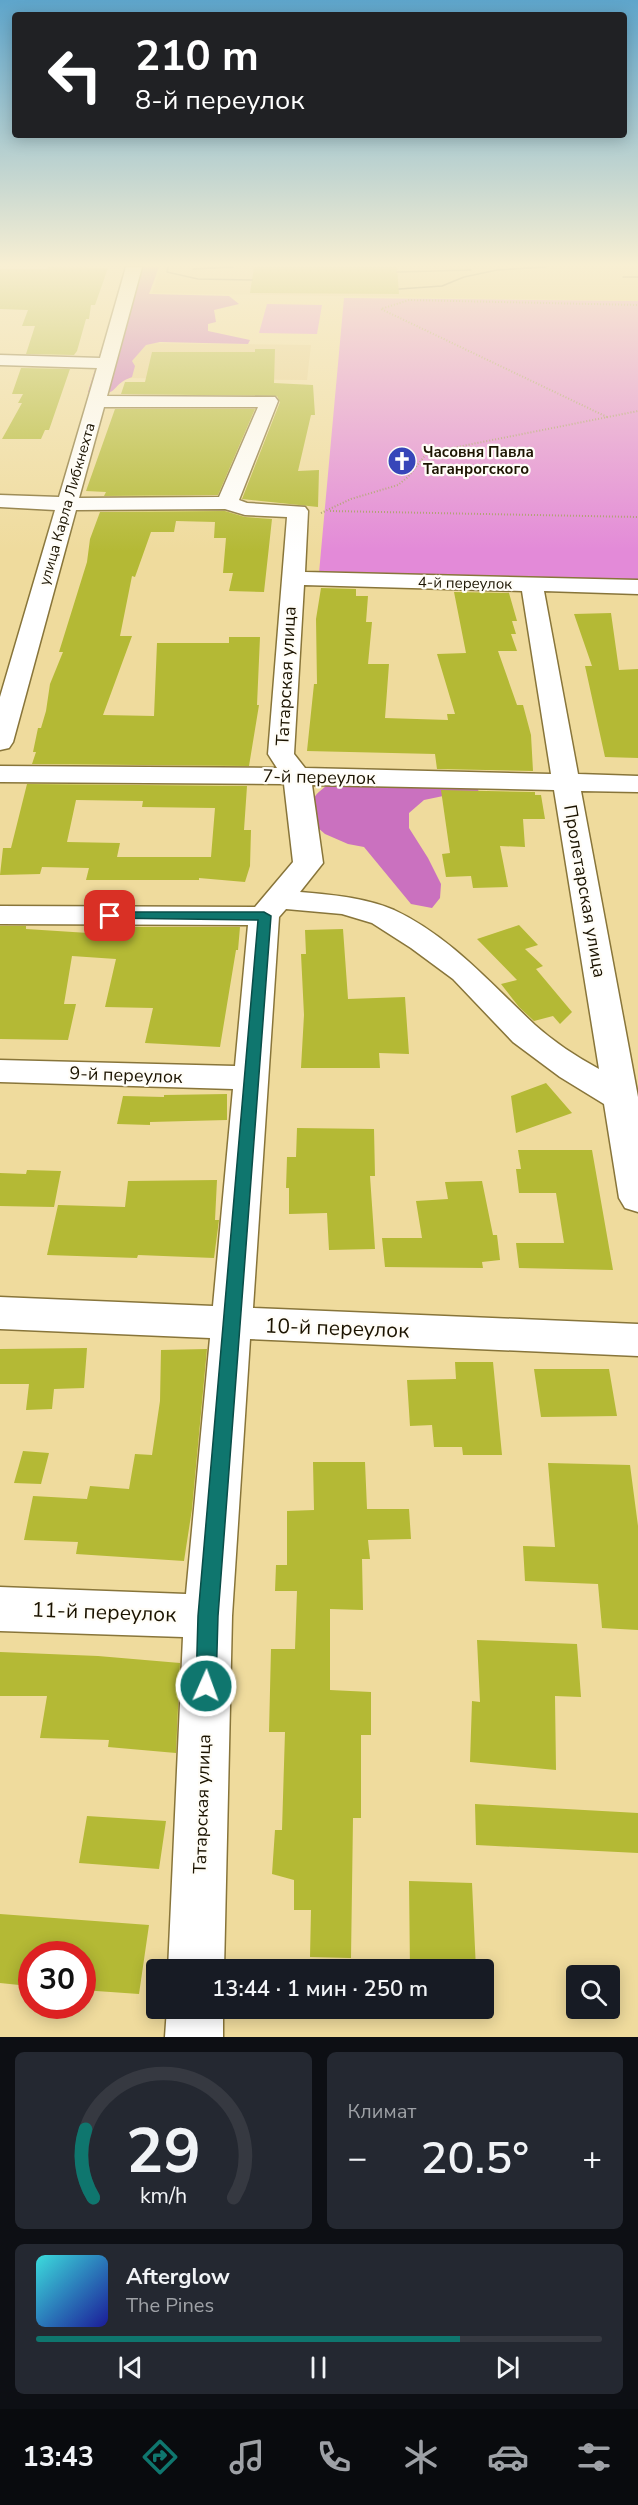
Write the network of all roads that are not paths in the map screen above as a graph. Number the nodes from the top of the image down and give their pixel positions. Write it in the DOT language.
graph roads {
  1 [pos="74,362"];
  2 [pos="108,363"];
  3 [pos="96,402"];
  4 [pos="0,501"];
  5 [pos="228,503"];
  6 [pos="68,504"];
  7 [pos="292,578"];
  8 [pos="532,585"];
  9 [pos="638,587"];
  10 [pos="0,742"];
  11 [pos="0,774"];
  12 [pos="297,776"];
  13 [pos="566,782"];
  14 [pos="638,784"];
  15 [pos="271,908"];
  16 [pos="0,915"];
  17 [pos="0,1071"];
  18 [pos="251,1078"];
  19 [pos="621,1098"];
  20 [pos="638,1198"];
  21 [pos="0,1313"];
  22 [pos="231,1323"];
  23 [pos="638,1340"];
  24 [pos="0,1609"];
  25 [pos="208,1616"];
  26 [pos="196,1959"];
  27 [pos="195,2019"];
  28 [pos="194,2037"];
  1 -- 2 [label="street"];
  2 -- 3 [label="street, улица Карла Либкнехта"];
  3 -- 5 [label="street"];
  3 -- 6 [label="street, улица Карла Либкнехта"];
  4 -- 6 [label="street"];
  5 -- 6 [label="street"];
  5 -- 7 [label="street, Татарская улица"];
  6 -- 10 [label="street, улица Карла Либкнехта"];
  7 -- 8 [label="street, 4-й переулок"];
  7 -- 12 [label="street, Татарская улица"];
  8 -- 9 [label="street, 4-й переулок"];
  8 -- 13 [label="street, Пролетарская улица"];
  11 -- 12 [label="street, 7-й переулок"];
  12 -- 13 [label="street, 7-й переулок"];
  12 -- 15 [label="street, Татарская улица"];
  13 -- 14 [label="street, 7-й переулок"];
  13 -- 19 [label="street, Пролетарская улица"];
  15 -- 16 [label="street"];
  15 -- 18 [label="street, Татарская улица"];
  15 -- 19 [label="street"];
  17 -- 18 [label="street, 9-й переулок"];
  18 -- 22 [label="street, Татарская улица"];
  19 -- 20 [label="street, Пролетарская улица"];
  21 -- 22 [label="street, 10-й переулок"];
  22 -- 23 [label="street, 10-й переулок"];
  22 -- 25 [label="street, Татарская улица"];
  24 -- 25 [label="street, 11-й переулок"];
  25 -- 26 [label="street, Татарская улица"];
  27 -- 28 [label="street"];
}
